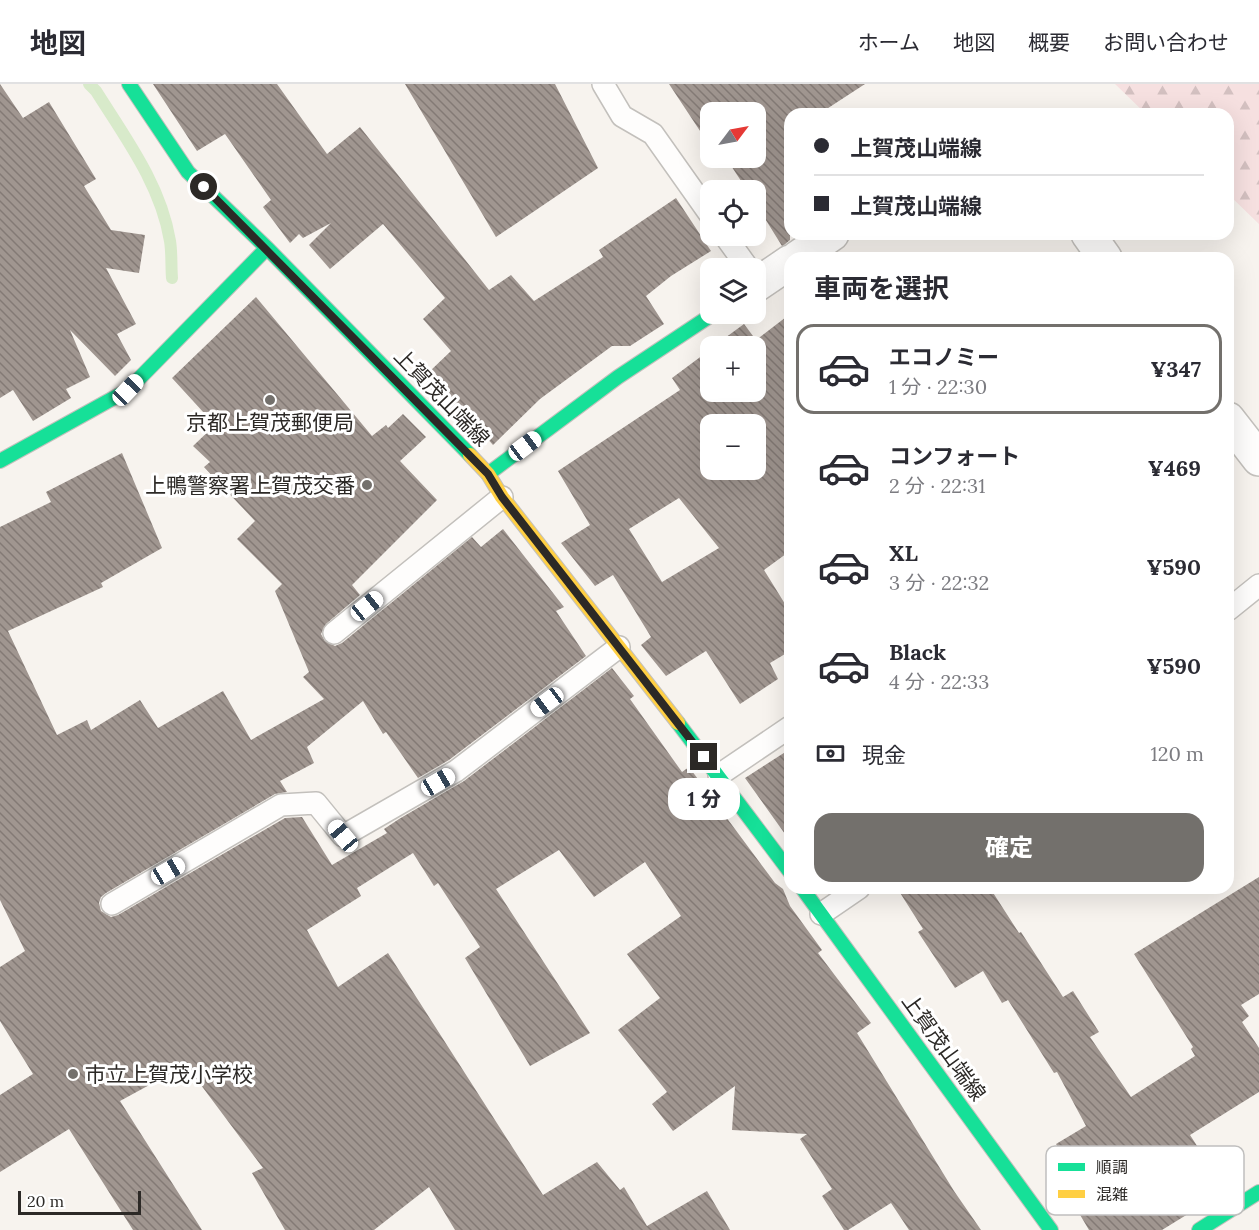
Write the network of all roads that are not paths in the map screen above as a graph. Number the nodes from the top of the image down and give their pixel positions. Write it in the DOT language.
graph roads {
  1 [pos="129,84"];
  2 [pos="603,84"];
  3 [pos="700,200"];
  4 [pos="823,240"];
  5 [pos="267,248"];
  6 [pos="806,252"];
  7 [pos="784,265"];
  8 [pos="766,274"];
  9 [pos="700,323"];
  10 [pos="1234,428"];
  11 [pos="1259,459"];
  12 [pos="0,461"];
  13 [pos="488,474"];
  14 [pos="502,497"];
  15 [pos="1259,585"];
  16 [pos="1234,604"];
  17 [pos="333,633"];
  18 [pos="619,647"];
  19 [pos="784,731"];
  20 [pos="718,775"];
  21 [pos="784,864"];
  22 [pos="806,894"];
  23 [pos="850,894"];
  24 [pos="112,904"];
  25 [pos="821,914"];
  26 [pos="1259,1192"];
  27 [pos="1244,1202"];
  28 [pos="1223,1215"];
  29 [pos="1051,1230"];
  30 [pos="1199,1230"];
  1 -- 5 [label="main road, 上賀茂山端線"];
  2 -- 3 [label="lane"];
  4 -- 6 [label="street"];
  5 -- 12 [label="main road"];
  5 -- 13 [label="main road, 上賀茂山端線"];
  7 -- 8 [label="street"];
  9 -- 13 [label="main road"];
  10 -- 11 [label="street"];
  13 -- 14 [label="main road, 上賀茂山端線"];
  14 -- 17 [label="lane"];
  14 -- 18 [label="main road, 上賀茂山端線"];
  15 -- 16 [label="lane"];
  18 -- 20 [label="main road, 上賀茂山端線"];
  18 -- 24 [label="lane"];
  19 -- 20 [label="lane"];
  20 -- 21 [label="main road, 上賀茂山端線"];
  22 -- 25 [label="main road, 上賀茂山端線"];
  23 -- 25 [label="lane"];
  25 -- 29 [label="main road, 上賀茂山端線"];
  26 -- 27 [label="main road"];
  28 -- 30 [label="main road"];
}
